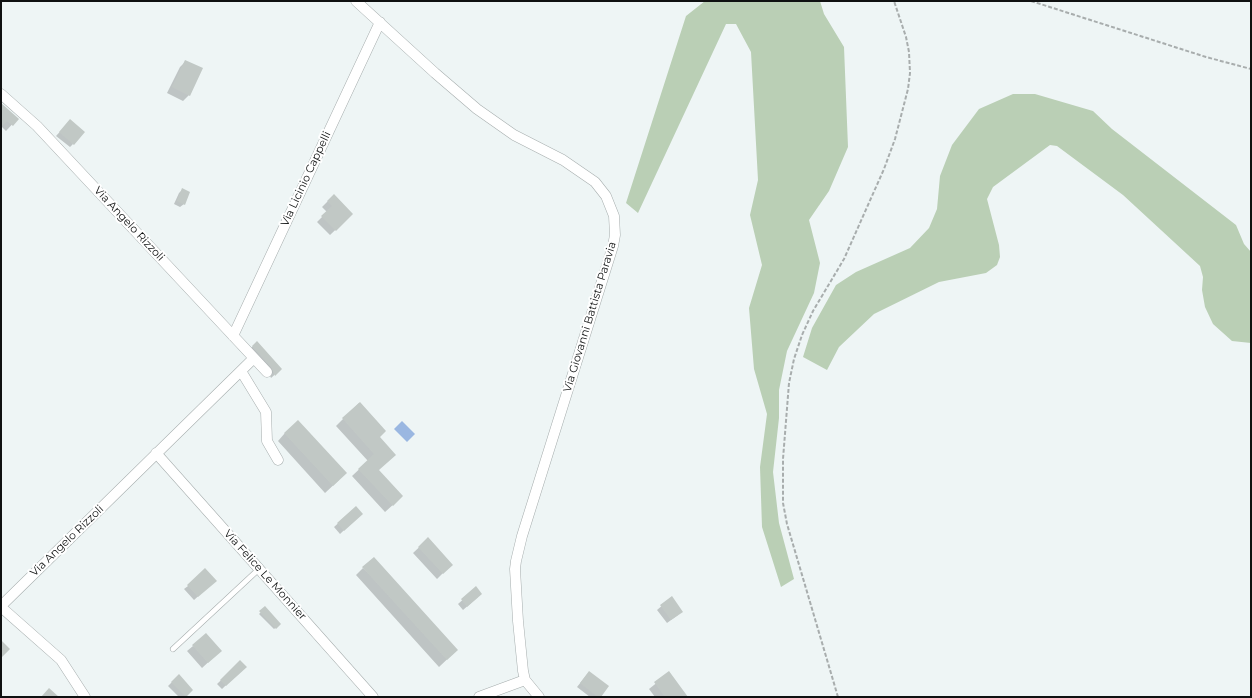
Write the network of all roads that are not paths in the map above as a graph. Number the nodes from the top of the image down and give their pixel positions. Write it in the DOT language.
graph roads {
  1 [pos="356,1"];
  2 [pos="380,22"];
  3 [pos="1,94"];
  4 [pos="233,336"];
  5 [pos="254,358"];
  6 [pos="240,371"];
  7 [pos="267,372"];
  8 [pos="156,453"];
  9 [pos="278,460"];
  10 [pos="259,569"];
  11 [pos="1,606"];
  12 [pos="173,649"];
  13 [pos="525,680"];
  14 [pos="85,697"];
  15 [pos="373,697"];
  16 [pos="480,697"];
  17 [pos="539,697"];
  1 -- 2 [label="street, Via Giovanni Battista Paravia"];
  2 -- 4 [label="street, Via Licinio Cappelli"];
  2 -- 13 [label="street, Via Giovanni Battista Paravia"];
  3 -- 4 [label="street, Via Angelo Rizzoli"];
  4 -- 5 [label="street, Via Angelo Rizzoli"];
  5 -- 6 [label="street, Via Angelo Rizzoli"];
  5 -- 7 [label="street, Via Angelo Rizzoli"];
  6 -- 8 [label="street, Via Angelo Rizzoli"];
  6 -- 9 [label="street"];
  8 -- 10 [label="street, Via Felice Le Monnier"];
  8 -- 11 [label="street, Via Angelo Rizzoli"];
  10 -- 12 [label="lane"];
  10 -- 15 [label="street, Via Felice Le Monnier"];
  11 -- 14 [label="street"];
  13 -- 16 [label="street"];
  13 -- 17 [label="street, Via Giovanni Battista Paravia"];
}
